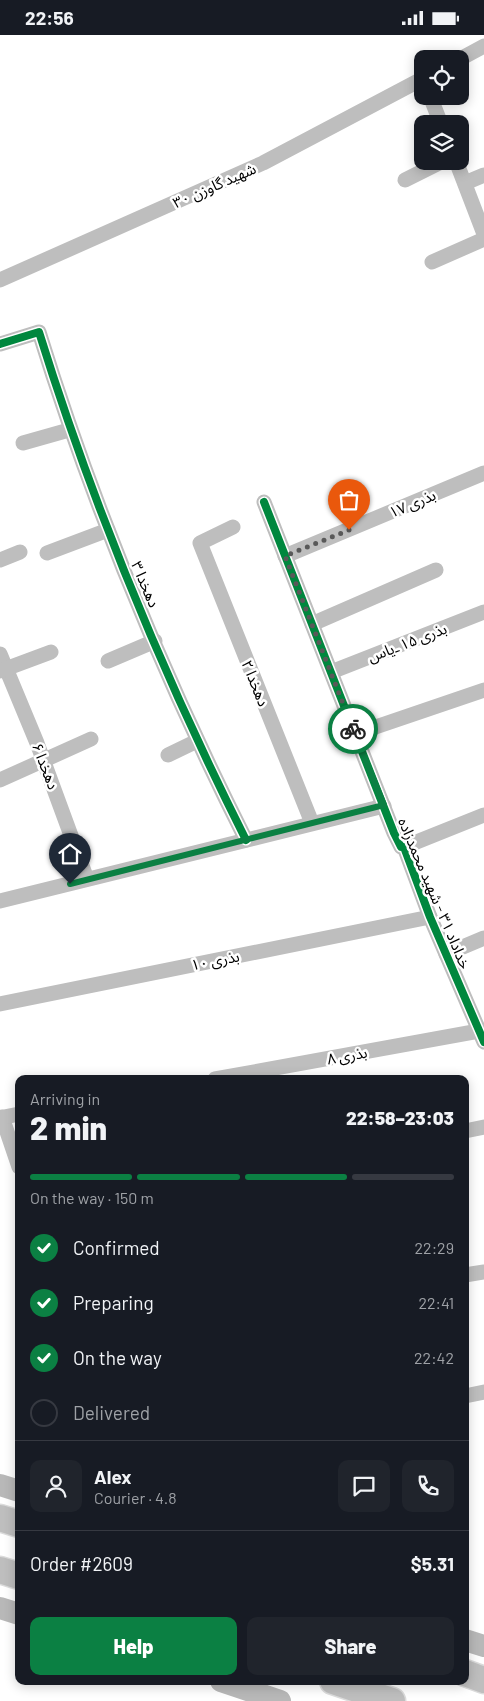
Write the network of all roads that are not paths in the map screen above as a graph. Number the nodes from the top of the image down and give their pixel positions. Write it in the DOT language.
graph roads {
  1 [pos="484,46"];
  2 [pos="469,54"];
  3 [pos="414,83"];
  4 [pos="425,170"];
  5 [pos="460,170"];
  6 [pos="484,175"];
  7 [pos="405,180"];
  8 [pos="465,183"];
  9 [pos="484,234"];
  10 [pos="484,239"];
  11 [pos="432,263"];
  12 [pos="0,279"];
  13 [pos="0,344"];
  14 [pos="69,430"];
  15 [pos="23,443"];
  16 [pos="484,473"];
  17 [pos="264,502"];
  18 [pos="233,527"];
  19 [pos="108,530"];
  20 [pos="20,552"];
  21 [pos="48,553"];
  22 [pos="285,556"];
  23 [pos="0,560"];
  24 [pos="436,570"];
  25 [pos="484,612"];
  26 [pos="312,624"];
  27 [pos="155,641"];
  28 [pos="51,651"];
  29 [pos="108,661"];
  30 [pos="2,664"];
  31 [pos="331,672"];
  32 [pos="484,690"];
  33 [pos="355,734"];
  34 [pos="91,739"];
  35 [pos="198,741"];
  36 [pos="168,755"];
  37 [pos="44,760"];
  38 [pos="0,780"];
  39 [pos="384,805"];
  40 [pos="484,815"];
  41 [pos="312,823"];
  42 [pos="246,840"];
  43 [pos="404,847"];
  44 [pos="87,879"];
  45 [pos="0,901"];
  46 [pos="430,917"];
  47 [pos="484,938"];
  48 [pos="446,954"];
  49 [pos="0,1004"];
  50 [pos="482,1036"];
  51 [pos="240,1075"];
  52 [pos="15,1115"];
  53 [pos="1,1118"];
  54 [pos="484,1127"];
  55 [pos="469,1130"];
  56 [pos="15,1156"];
  57 [pos="484,1272"];
  58 [pos="469,1274"];
  59 [pos="484,1392"];
  60 [pos="469,1395"];
  61 [pos="0,1485"];
  62 [pos="15,1490"];
  63 [pos="0,1518"];
  64 [pos="15,1523"];
  65 [pos="0,1570"];
  66 [pos="15,1575"];
  67 [pos="0,1608"];
  68 [pos="15,1613"];
  69 [pos="469,1641"];
  70 [pos="484,1646"];
  71 [pos="469,1674"];
  72 [pos="484,1680"];
  73 [pos="233,1685"];
  74 [pos="344,1685"];
  75 [pos="280,1701"];
  76 [pos="392,1701"];
  1 -- 2 [label="street"];
  3 -- 12 [label="street, شهید گاوزن ۳۰"];
  4 -- 7 [label="street"];
  5 -- 8 [label="street"];
  6 -- 8 [label="street"];
  8 -- 9 [label="street"];
  10 -- 11 [label="street"];
  13 -- 14 [label="street, دهخدا ۳"];
  14 -- 15 [label="street"];
  14 -- 19 [label="street, دهخدا ۳"];
  16 -- 22 [label="street, بذری ۱۷"];
  17 -- 22 [label="street, خداداد ۳۱ - شهید محمدزاده"];
  18 -- 41 [label="street, دهخدا ۲"];
  19 -- 21 [label="street"];
  19 -- 27 [label="street, دهخدا ۳"];
  20 -- 23 [label="street"];
  22 -- 26 [label="street, خداداد ۳۱ - شهید محمدزاده"];
  24 -- 26 [label="street"];
  25 -- 31 [label="street, بذری ۱۵ ـ‌یاس"];
  26 -- 31 [label="street, خداداد ۳۱ - شهید محمدزاده"];
  27 -- 29 [label="street"];
  27 -- 35 [label="street, دهخدا ۳"];
  28 -- 30 [label="street"];
  30 -- 37 [label="street, دهخدا ۶"];
  31 -- 33 [label="street, خداداد ۳۱ - شهید محمدزاده"];
  32 -- 33 [label="street"];
  33 -- 39 [label="street, خداداد ۳۱ - شهید محمدزاده"];
  34 -- 37 [label="street"];
  35 -- 36 [label="street"];
  35 -- 42 [label="street, دهخدا ۳"];
  37 -- 38 [label="street"];
  37 -- 44 [label="street, دهخدا ۶"];
  39 -- 41 [label="street"];
  39 -- 43 [label="street, خداداد ۳۱ - شهید محمدزاده"];
  40 -- 43 [label="street"];
  41 -- 42 [label="street"];
  42 -- 44 [label="street"];
  43 -- 46 [label="street, خداداد ۳۱ - شهید محمدزاده"];
  44 -- 45 [label="street"];
  46 -- 48 [label="street, خداداد ۳۱ - شهید محمدزاده"];
  46 -- 49 [label="street, بذری ۱۰"];
  47 -- 48 [label="street"];
  48 -- 50 [label="street, خداداد ۳۱ - شهید محمدزاده"];
  50 -- 51 [label="street, بذری ۸"];
  52 -- 53 [label="street"];
  53 -- 56 [label="street"];
  54 -- 55 [label="street"];
  57 -- 58 [label="street"];
  59 -- 60 [label="street"];
  61 -- 62 [label="main road"];
  63 -- 64 [label="highway"];
  65 -- 66 [label="highway"];
  67 -- 68 [label="main road"];
  69 -- 70 [label="main road"];
  71 -- 72 [label="highway"];
  73 -- 75 [label="main road"];
  74 -- 76 [label="highway"];
}
